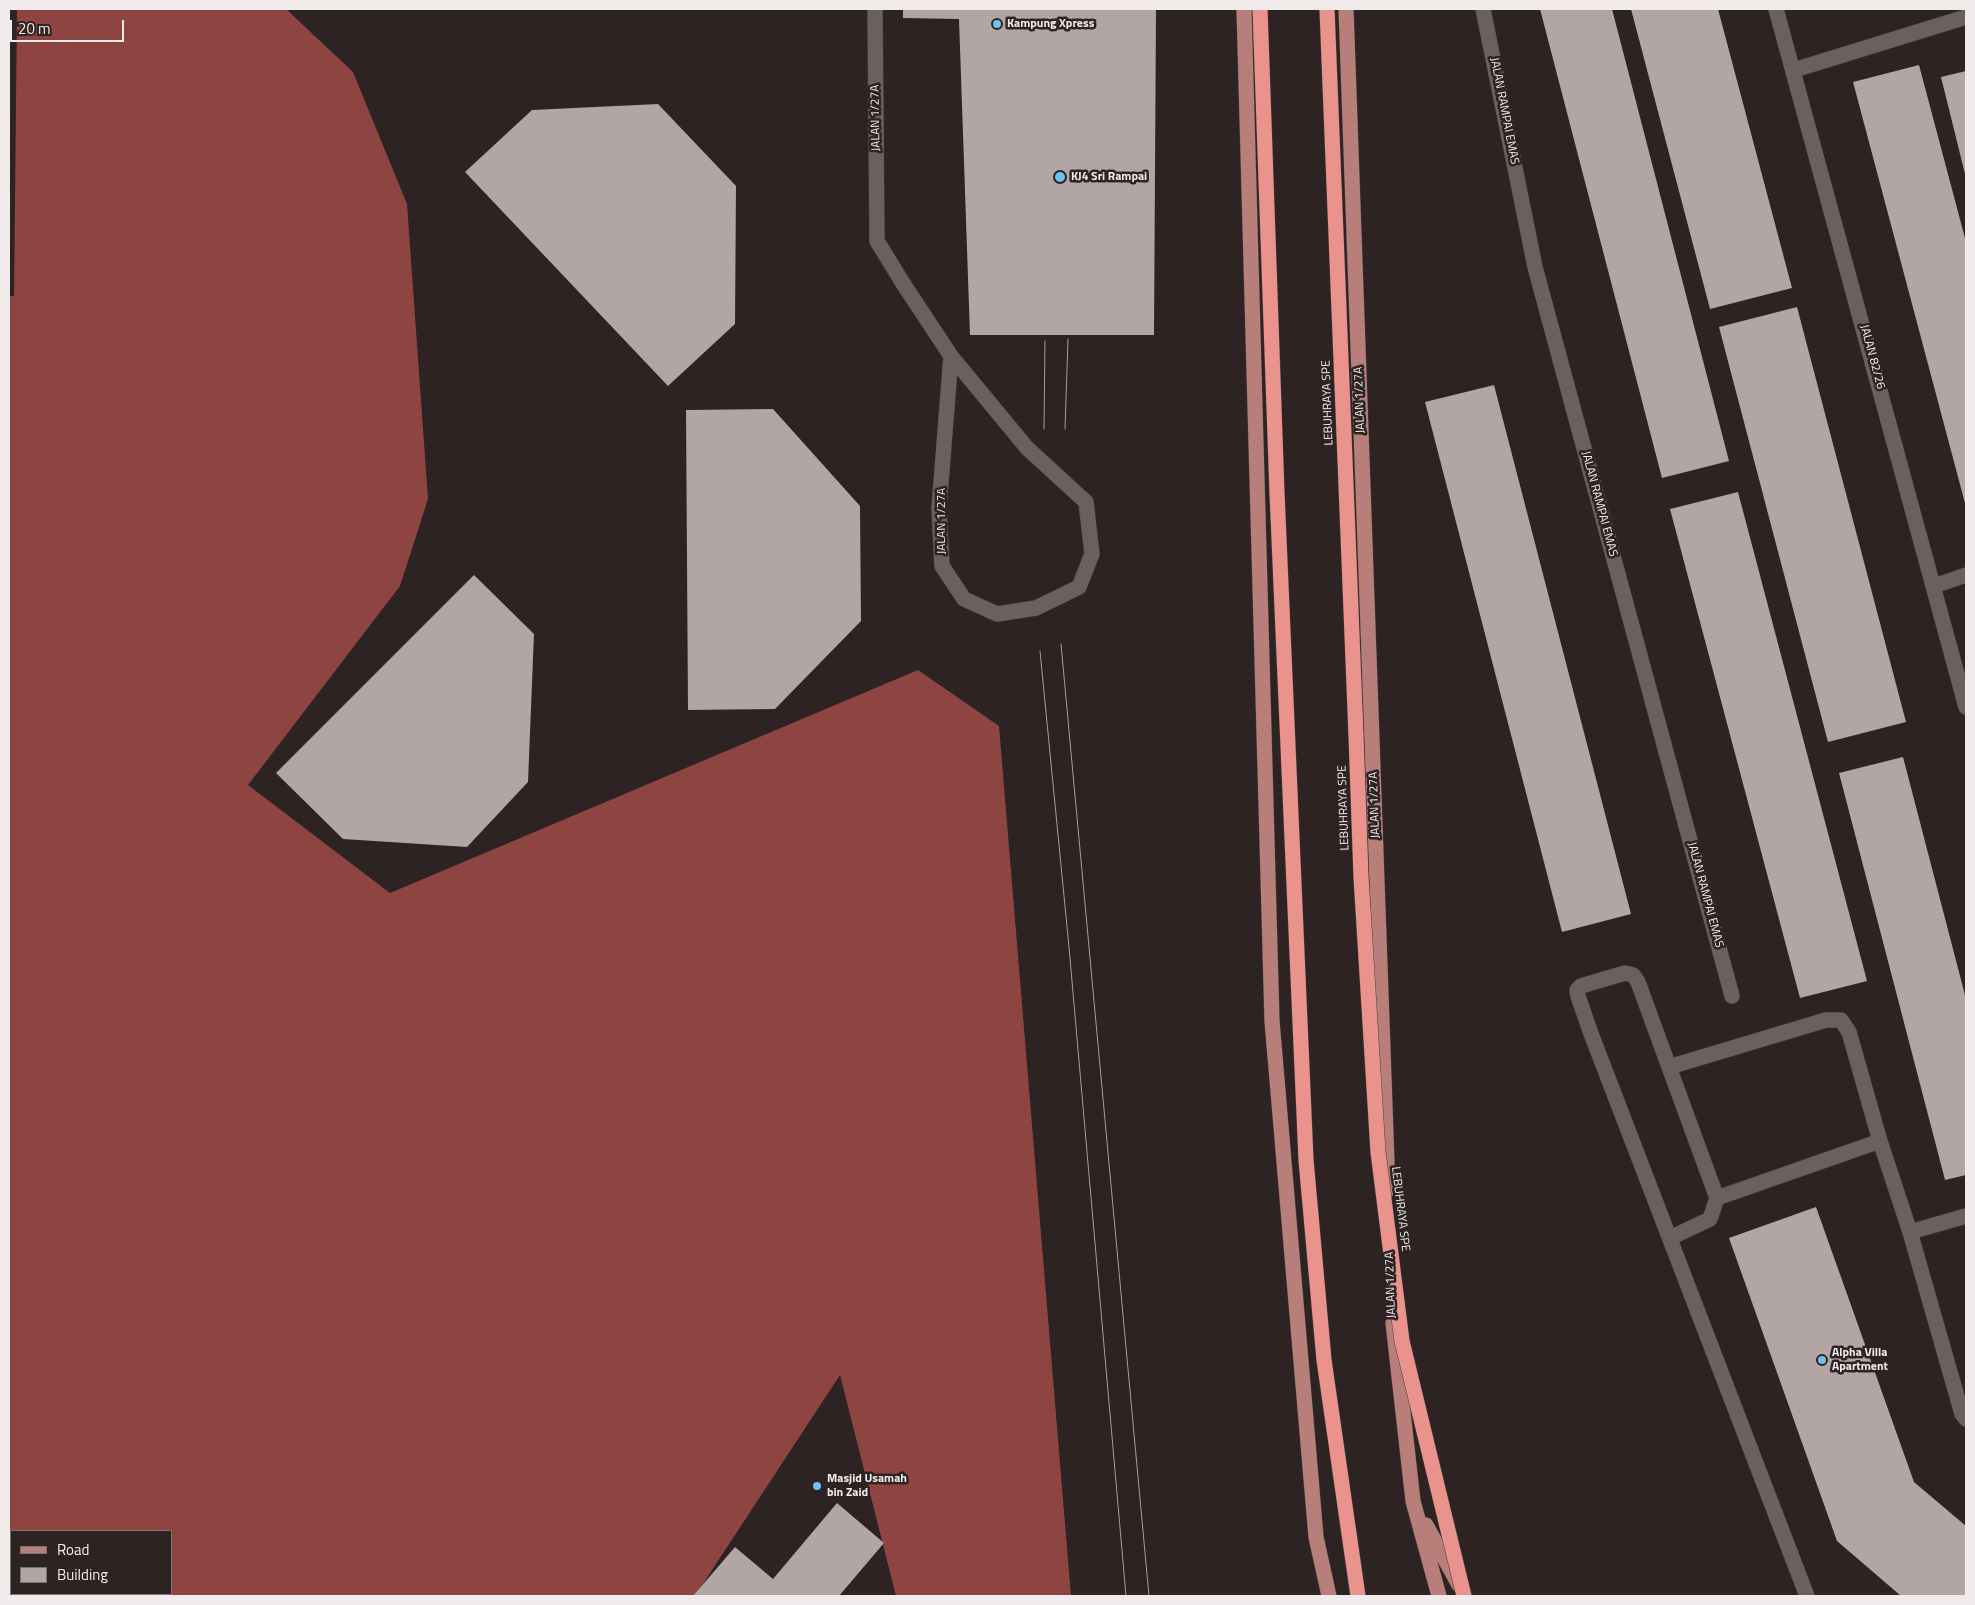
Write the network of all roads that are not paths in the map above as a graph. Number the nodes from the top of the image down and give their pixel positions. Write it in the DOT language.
graph roads {
  1 [pos="875,9"];
  2 [pos="1244,9"];
  3 [pos="1260,9"];
  4 [pos="1327,9"];
  5 [pos="1346,9"];
  6 [pos="1483,9"];
  7 [pos="1776,9"];
  8 [pos="1966,17"];
  9 [pos="1794,70"];
  10 [pos="951,356"];
  11 [pos="1966,576"];
  12 [pos="1934,586"];
  13 [pos="1966,707"];
  14 [pos="1732,996"];
  15 [pos="1669,1066"];
  16 [pos="1880,1141"];
  17 [pos="1717,1198"];
  18 [pos="1966,1216"];
  19 [pos="1910,1232"];
  20 [pos="1670,1238"];
  21 [pos="1966,1419"];
  22 [pos="1413,1501"];
  23 [pos="1329,1596"];
  24 [pos="1358,1596"];
  25 [pos="1439,1596"];
  26 [pos="1465,1596"];
  27 [pos="1807,1596"];
  1 -- 10 [label="street, JALAN 1/27A"];
  2 -- 23 [label="main road"];
  3 -- 24 [label="highway"];
  4 -- 26 [label="highway, LEBUHRAYA SPE, bridge"];
  5 -- 22 [label="main road, JALAN 1/27A"];
  6 -- 14 [label="street, JALAN RAMPAI EMAS"];
  7 -- 9 [label="street, JALAN 82/26"];
  8 -- 9 [label="street"];
  9 -- 12 [label="street, JALAN 82/26"];
  10 -- 10 [label="street, JALAN 1/27A"];
  11 -- 12 [label="street"];
  12 -- 13 [label="street, JALAN 82/26"];
  15 -- 16 [label="street"];
  15 -- 17 [label="street"];
  15 -- 20 [label="street"];
  16 -- 17 [label="street"];
  16 -- 19 [label="street"];
  17 -- 20 [label="street"];
  18 -- 19 [label="street"];
  19 -- 21 [label="street"];
  20 -- 27 [label="street"];
  22 -- 25 [label="main road, JALAN 1/27A"];
  22 -- 26 [label="main road"];
}
